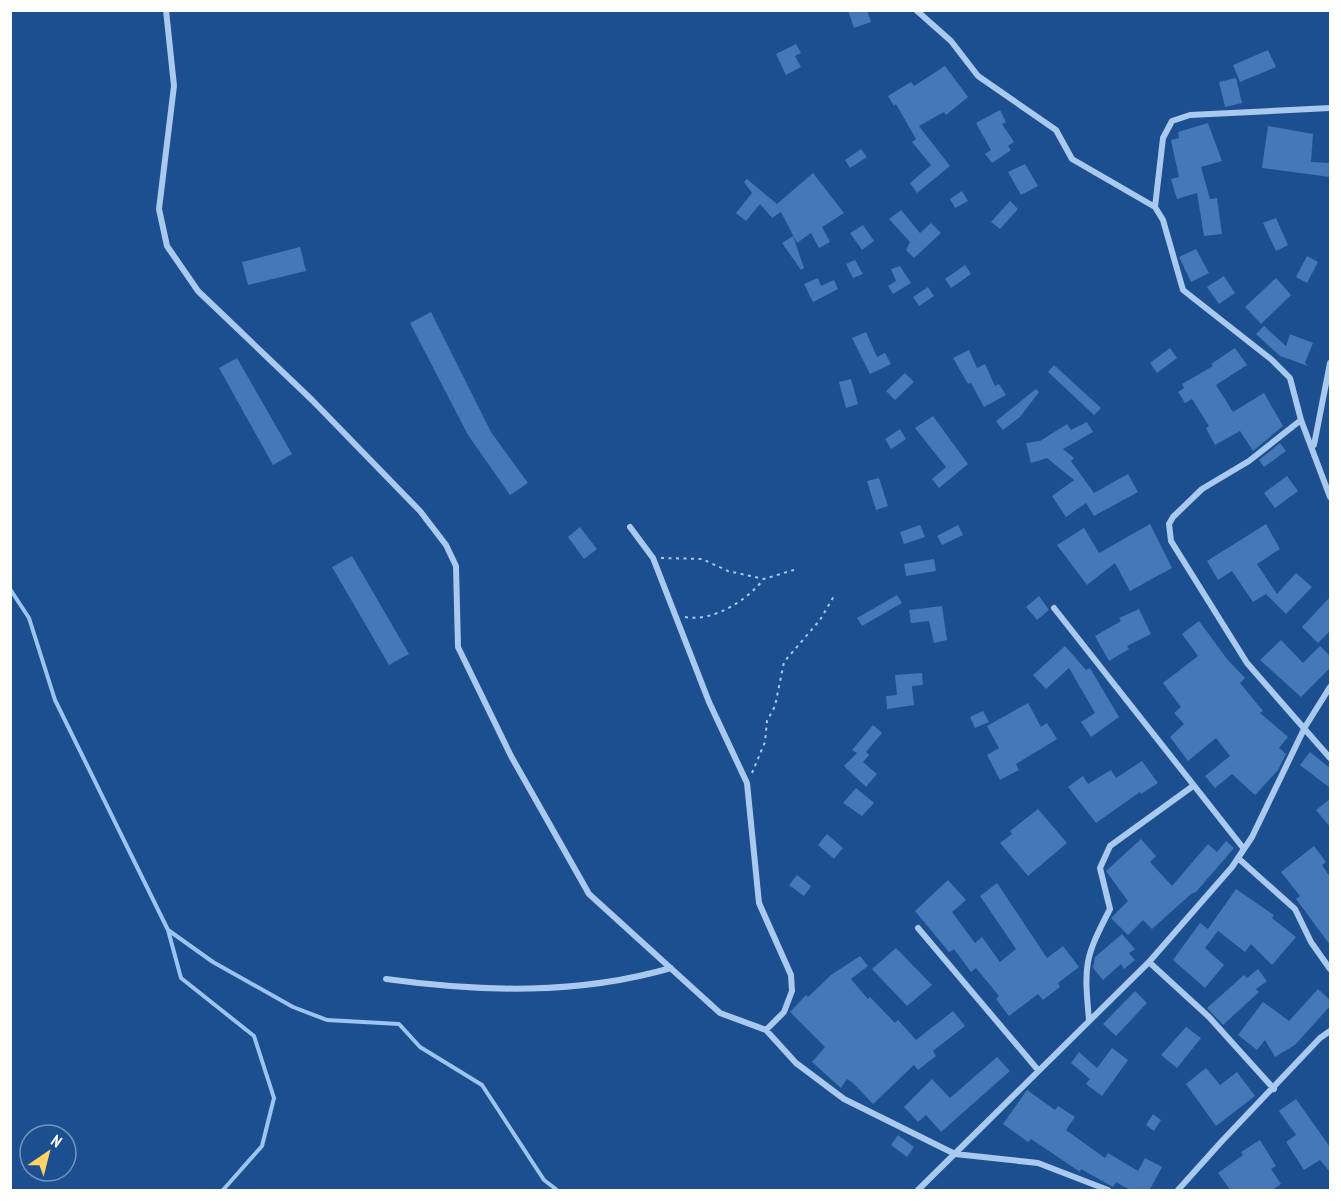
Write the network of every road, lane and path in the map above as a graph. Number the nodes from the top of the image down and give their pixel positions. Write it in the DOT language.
graph roads {
  1 [pos="166,10"];
  2 [pos="916,10"];
  3 [pos="1330,108"];
  4 [pos="1155,207"];
  5 [pos="1330,363"];
  6 [pos="1301,420"];
  7 [pos="1314,447"];
  8 [pos="1330,497"];
  9 [pos="630,527"];
  10 [pos="653,558"];
  11 [pos="797,569"];
  12 [pos="764,579"];
  13 [pos="834,596"];
  14 [pos="1054,608"];
  15 [pos="676,616"];
  16 [pos="1330,687"];
  17 [pos="1305,727"];
  18 [pos="1330,758"];
  19 [pos="747,783"];
  20 [pos="1193,786"];
  21 [pos="1244,849"];
  22 [pos="1238,858"];
  23 [pos="918,928"];
  24 [pos="1149,962"];
  25 [pos="671,968"];
  26 [pos="1330,969"];
  27 [pos="386,979"];
  28 [pos="1089,1020"];
  29 [pos="766,1030"];
  30 [pos="1330,1031"];
  31 [pos="1038,1070"];
  32 [pos="1274,1089"];
  33 [pos="955,1154"];
  34 [pos="918,1191"];
  35 [pos="1108,1191"];
  36 [pos="1179,1191"];
  1 -- 25 [label="street"];
  2 -- 4 [label="street"];
  3 -- 4 [label="street"];
  4 -- 6 [label="street"];
  5 -- 7 [label="street"];
  6 -- 7 [label="street"];
  6 -- 17 [label="street"];
  7 -- 8 [label="street"];
  9 -- 10 [label="street"];
  10 -- 12 [label="path"];
  10 -- 15 [label="street"];
  11 -- 12 [label="path"];
  12 -- 15 [label="path"];
  13 -- 19 [label="path"];
  14 -- 20 [label="street"];
  15 -- 19 [label="street"];
  16 -- 17 [label="street"];
  17 -- 18 [label="street"];
  17 -- 21 [label="street"];
  19 -- 29 [label="street"];
  20 -- 21 [label="street"];
  20 -- 28 [label="street"];
  21 -- 22 [label="street"];
  22 -- 24 [label="street"];
  22 -- 26 [label="street"];
  23 -- 31 [label="street"];
  24 -- 28 [label="street"];
  24 -- 32 [label="street"];
  25 -- 27 [label="street"];
  25 -- 29 [label="street"];
  28 -- 31 [label="street"];
  29 -- 33 [label="street"];
  30 -- 32 [label="street"];
  31 -- 33 [label="street"];
  32 -- 36 [label="street"];
  33 -- 34 [label="street"];
  33 -- 35 [label="street"];
}
